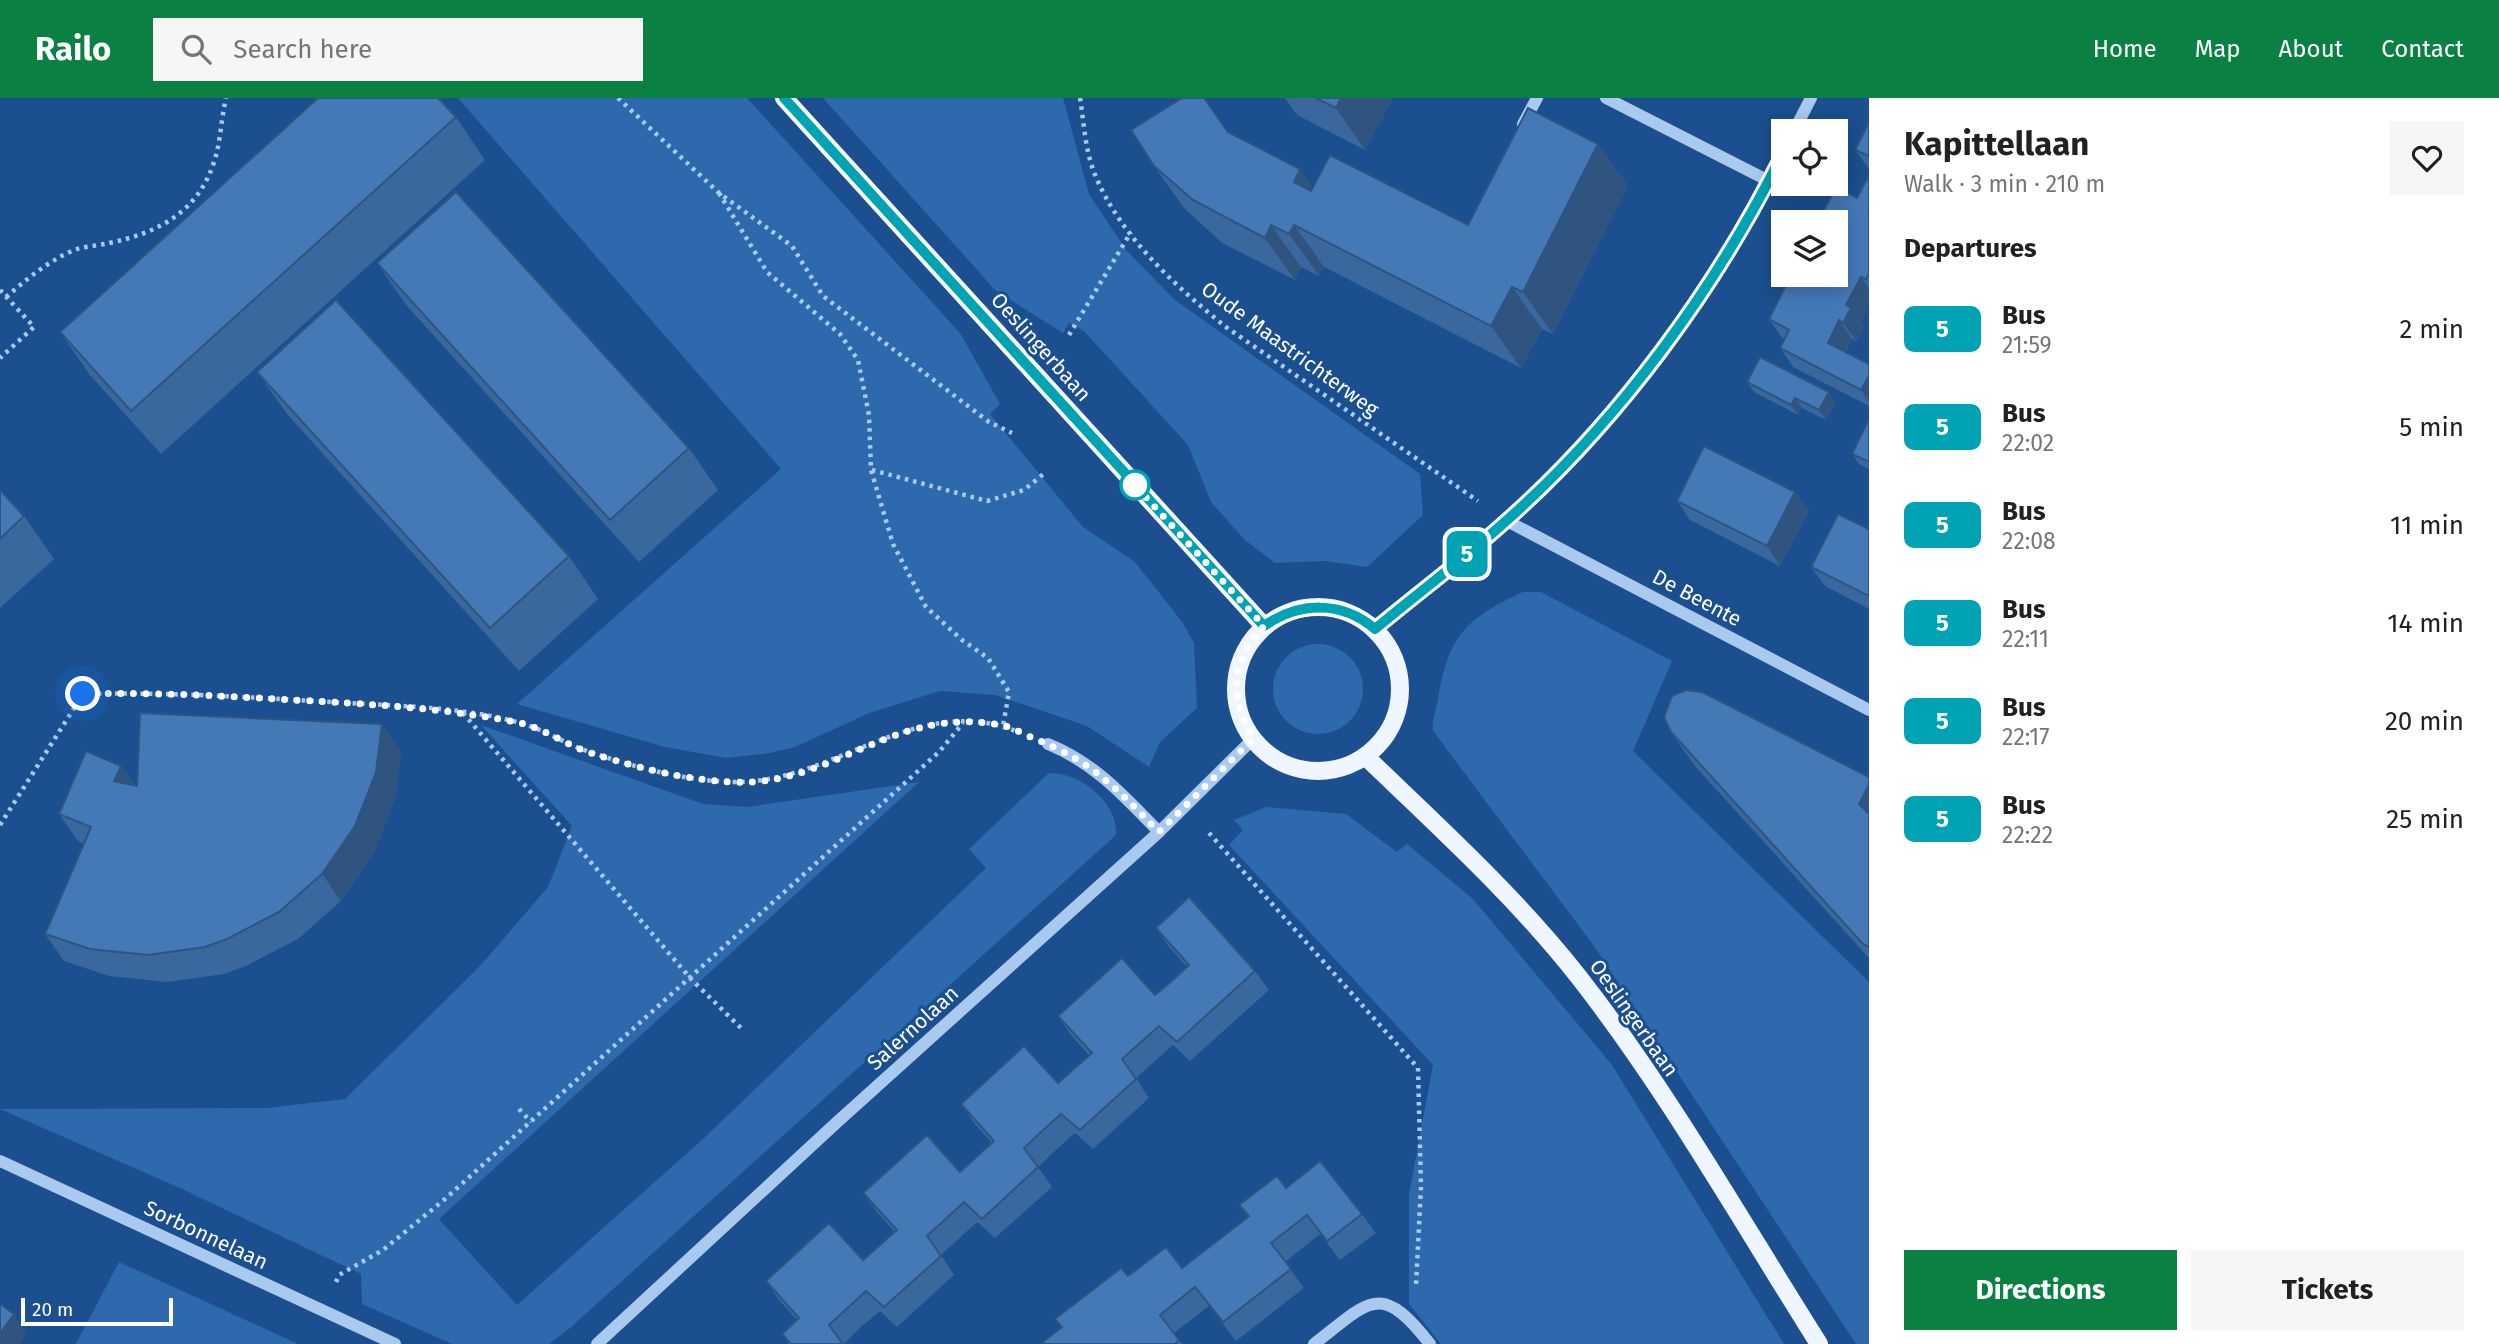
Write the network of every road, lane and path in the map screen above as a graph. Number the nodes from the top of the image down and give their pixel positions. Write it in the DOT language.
graph roads {
  1 [pos="226,98"];
  2 [pos="618,98"];
  3 [pos="784,98"];
  4 [pos="1537,98"];
  5 [pos="1606,98"];
  6 [pos="1811,98"];
  7 [pos="1082,99"];
  8 [pos="1800,119"];
  9 [pos="1518,134"];
  10 [pos="1771,177"];
  11 [pos="1769,181"];
  12 [pos="719,193"];
  13 [pos="1130,232"];
  14 [pos="0,290"];
  15 [pos="6,297"];
  16 [pos="1069,335"];
  17 [pos="0,358"];
  18 [pos="1012,433"];
  19 [pos="871,470"];
  20 [pos="1046,472"];
  21 [pos="1461,489"];
  22 [pos="1507,521"];
  23 [pos="1264,626"];
  24 [pos="1375,629"];
  25 [pos="1869,710"];
  26 [pos="463,712"];
  27 [pos="963,722"];
  28 [pos="1003,726"];
  29 [pos="1253,739"];
  30 [pos="1048,744"];
  31 [pos="1365,756"];
  32 [pos="0,825"];
  33 [pos="1159,832"];
  34 [pos="1209,832"];
  35 [pos="691,979"];
  36 [pos="742,1029"];
  37 [pos="519,1110"];
  38 [pos="531,1122"];
  39 [pos="0,1161"];
  40 [pos="323,1310"];
  41 [pos="1413,1323"];
  42 [pos="395,1344"];
  43 [pos="597,1344"];
  44 [pos="1314,1344"];
  45 [pos="1430,1344"];
  46 [pos="1819,1344"];
  1 -- 15 [label="path"];
  2 -- 12 [label="path"];
  3 -- 23 [label="main road, Oeslingerbaan"];
  4 -- 9 [label="street"];
  5 -- 11 [label="street"];
  6 -- 8 [label="street"];
  7 -- 13 [label="path, Oude Maastrichterweg"];
  10 -- 11 [label="street"];
  11 -- 22 [label="street"];
  12 -- 18 [label="path"];
  12 -- 19 [label="path"];
  13 -- 16 [label="path"];
  13 -- 21 [label="path, Oude Maastrichterweg"];
  14 -- 15 [label="path"];
  15 -- 17 [label="path"];
  19 -- 20 [label="path"];
  19 -- 28 [label="path"];
  22 -- 24 [label="street"];
  22 -- 25 [label="street, De Beente"];
  23 -- 24 [label="main road"];
  23 -- 29 [label="main road"];
  24 -- 31 [label="main road"];
  26 -- 27 [label="path"];
  26 -- 32 [label="path"];
  26 -- 35 [label="path"];
  27 -- 28 [label="path"];
  27 -- 35 [label="path"];
  28 -- 30 [label="path"];
  29 -- 31 [label="main road"];
  29 -- 33 [label="street, Salernolaan"];
  30 -- 33 [label="street"];
  31 -- 46 [label="main road, Oeslingerbaan"];
  33 -- 43 [label="street, Salernolaan"];
  34 -- 41 [label="path"];
  35 -- 36 [label="path"];
  35 -- 38 [label="path"];
  37 -- 38 [label="path"];
  38 -- 40 [label="path"];
  39 -- 40 [label="street, Sorbonnelaan"];
  40 -- 42 [label="street, Sorbonnelaan"];
  41 -- 44 [label="street"];
  41 -- 45 [label="street"];
}
